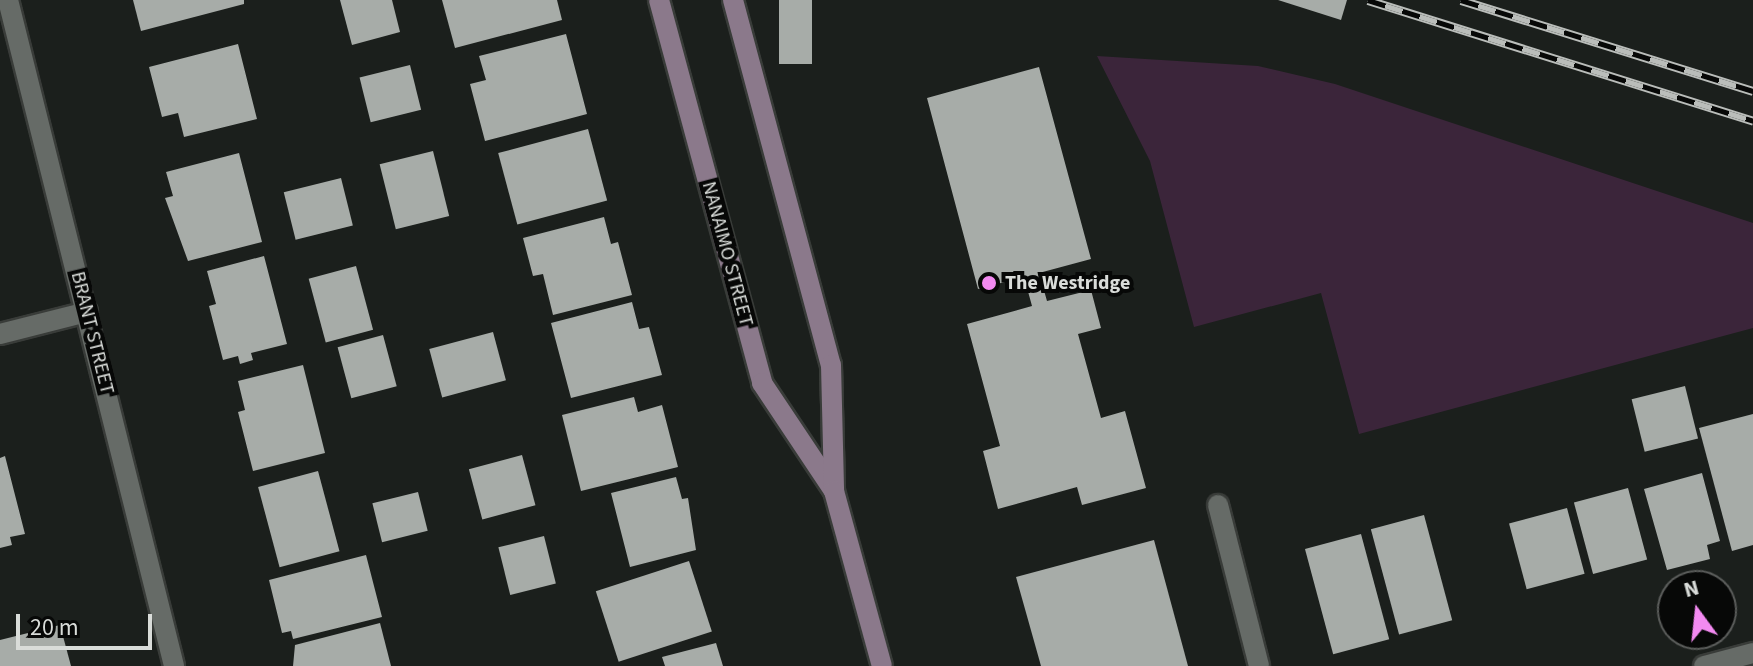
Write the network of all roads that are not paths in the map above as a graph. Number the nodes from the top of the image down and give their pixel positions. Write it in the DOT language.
graph roads {
  1 [pos="8,0"];
  2 [pos="659,0"];
  3 [pos="733,0"];
  4 [pos="87,312"];
  5 [pos="0,334"];
  6 [pos="834,491"];
  7 [pos="1218,505"];
  8 [pos="1753,653"];
  9 [pos="174,666"];
  10 [pos="882,666"];
  11 [pos="1259,666"];
  12 [pos="1704,666"];
  1 -- 4 [label="street, BRANT STREET"];
  2 -- 6 [label="main road, NANAIMO STREET"];
  3 -- 6 [label="main road, NANAIMO STREET"];
  4 -- 5 [label="street"];
  4 -- 9 [label="street, BRANT STREET"];
  6 -- 10 [label="main road, NANAIMO STREET"];
  7 -- 11 [label="street"];
  8 -- 12 [label="street"];
}
